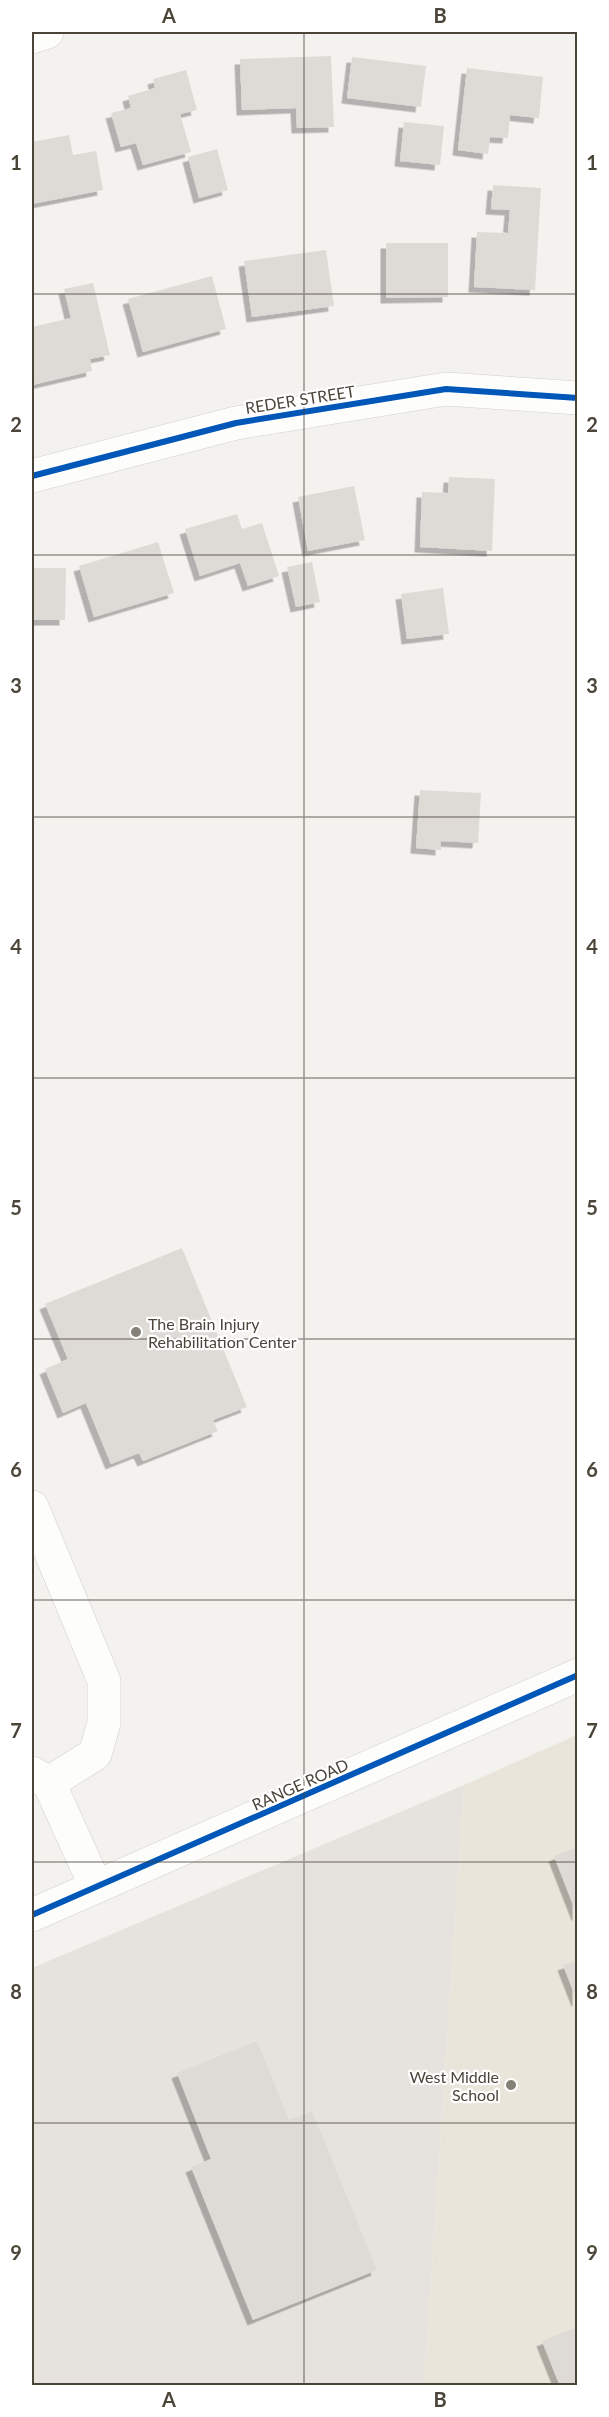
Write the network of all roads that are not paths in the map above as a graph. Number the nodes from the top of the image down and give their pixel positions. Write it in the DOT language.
graph roads {
  1 [pos="47,32"];
  2 [pos="32,37"];
  3 [pos="578,398"];
  4 [pos="32,476"];
  5 [pos="32,1507"];
  6 [pos="578,1675"];
  7 [pos="40,1778"];
  8 [pos="96,1887"];
  9 [pos="32,1915"];
  1 -- 2 [label="street"];
  3 -- 4 [label="street, REDER STREET"];
  5 -- 7 [label="street"];
  6 -- 8 [label="street, RANGE ROAD"];
  7 -- 8 [label="street"];
  8 -- 9 [label="street, RANGE ROAD"];
}
